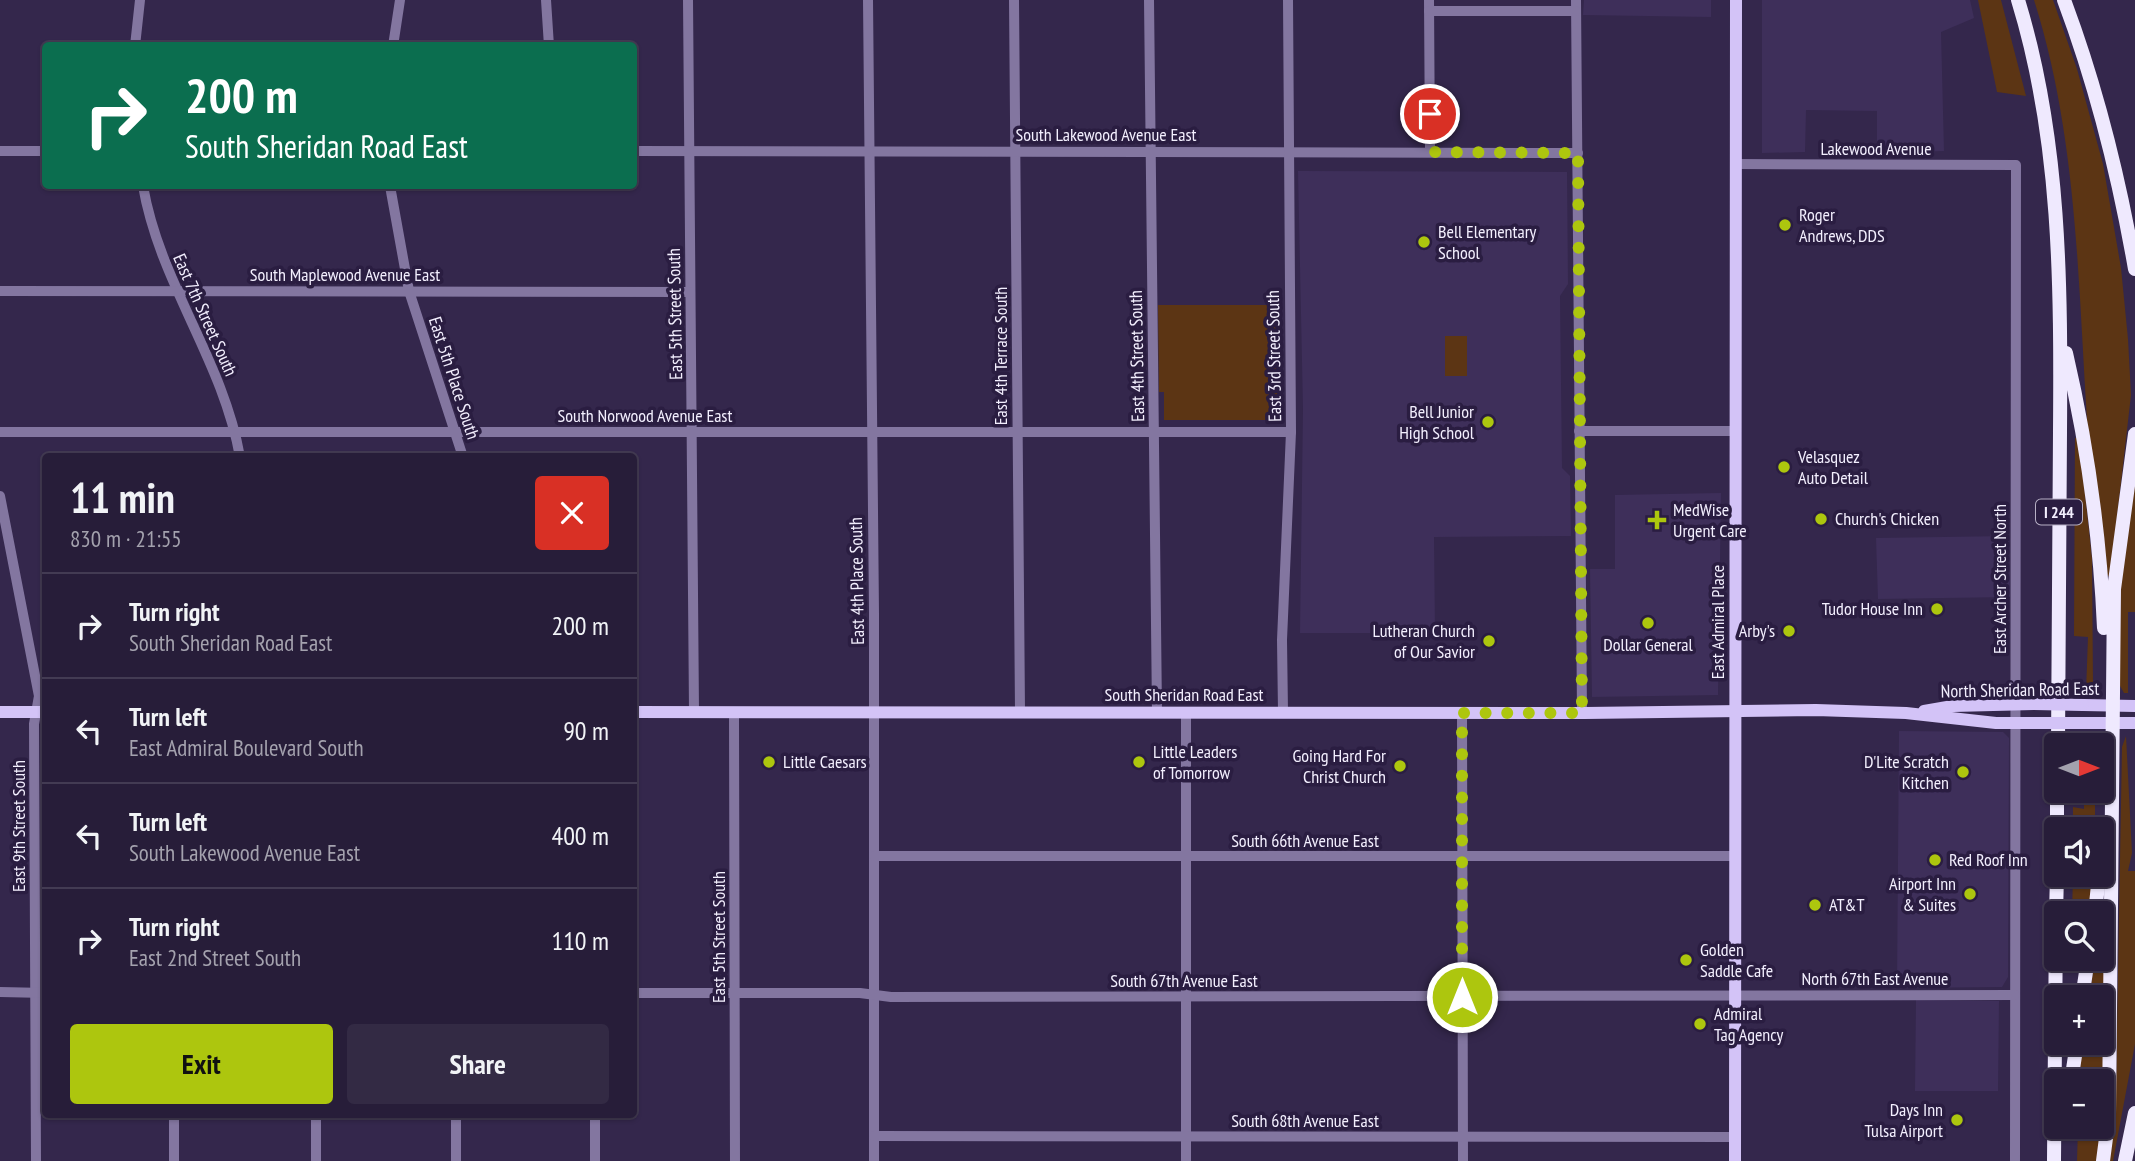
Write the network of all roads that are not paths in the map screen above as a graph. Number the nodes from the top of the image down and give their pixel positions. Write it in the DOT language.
graph roads {
  1 [pos="140,0"];
  2 [pos="400,0"];
  3 [pos="546,0"];
  4 [pos="688,0"];
  5 [pos="868,0"];
  6 [pos="1014,0"];
  7 [pos="1149,0"];
  8 [pos="1288,0"];
  9 [pos="1429,0"];
  10 [pos="1576,0"];
  11 [pos="1736,0"];
  12 [pos="2018,0"];
  13 [pos="2064,0"];
  14 [pos="1429,11"];
  15 [pos="1576,11"];
  16 [pos="135,42"];
  17 [pos="394,42"];
  18 [pos="549,42"];
  19 [pos="869,150"];
  20 [pos="0,151"];
  21 [pos="42,151"];
  22 [pos="637,151"];
  23 [pos="690,151"];
  24 [pos="1015,151"];
  25 [pos="1151,152"];
  26 [pos="1288,152"];
  27 [pos="1430,152"];
  28 [pos="1578,153"];
  29 [pos="1736,164"];
  30 [pos="2016,165"];
  31 [pos="144,189"];
  32 [pos="391,189"];
  33 [pos="2135,269"];
  34 [pos="0,291"];
  35 [pos="176,291"];
  36 [pos="409,291"];
  37 [pos="690,292"];
  38 [pos="2060,328"];
  39 [pos="236,431"];
  40 [pos="455,431"];
  41 [pos="872,431"];
  42 [pos="1580,431"];
  43 [pos="1736,431"];
  44 [pos="0,432"];
  45 [pos="692,432"];
  46 [pos="1017,432"];
  47 [pos="1154,432"];
  48 [pos="1291,432"];
  49 [pos="2135,434"];
  50 [pos="239,453"];
  51 [pos="462,453"];
  52 [pos="0,496"];
  53 [pos="2015,704"];
  54 [pos="2108,705"];
  55 [pos="2135,706"];
  56 [pos="1735,711"];
  57 [pos="0,712"];
  58 [pos="41,712"];
  59 [pos="637,712"];
  60 [pos="694,712"];
  61 [pos="734,712"];
  62 [pos="873,712"];
  63 [pos="1020,712"];
  64 [pos="1157,712"];
  65 [pos="1186,712"];
  66 [pos="1283,712"];
  67 [pos="1462,713"];
  68 [pos="1582,713"];
  69 [pos="1906,713"];
  70 [pos="2015,723"];
  71 [pos="2107,723"];
  72 [pos="2135,723"];
  73 [pos="2057,733"];
  74 [pos="2106,733"];
  75 [pos="874,856"];
  76 [pos="1186,856"];
  77 [pos="1735,856"];
  78 [pos="1462,857"];
  79 [pos="2055,971"];
  80 [pos="0,992"];
  81 [pos="40,993"];
  82 [pos="637,993"];
  83 [pos="735,993"];
  84 [pos="874,995"];
  85 [pos="2015,995"];
  86 [pos="1735,996"];
  87 [pos="1186,997"];
  88 [pos="1462,997"];
  89 [pos="2135,1113"];
  90 [pos="174,1118"];
  91 [pos="316,1118"];
  92 [pos="456,1118"];
  93 [pos="595,1118"];
  94 [pos="874,1136"];
  95 [pos="1186,1136"];
  96 [pos="1462,1137"];
  97 [pos="1735,1137"];
  98 [pos="2062,1139"];
  99 [pos="36,1161"];
  100 [pos="174,1161"];
  101 [pos="316,1161"];
  102 [pos="456,1161"];
  103 [pos="595,1161"];
  104 [pos="735,1161"];
  105 [pos="874,1161"];
  106 [pos="1186,1161"];
  107 [pos="1463,1161"];
  108 [pos="1735,1161"];
  109 [pos="2015,1161"];
  110 [pos="2053,1161"];
  111 [pos="2059,1161"];
  112 [pos="2103,1161"];
  113 [pos="2125,1161"];
  1 -- 16 [label="street"];
  2 -- 17 [label="street"];
  3 -- 18 [label="street"];
  4 -- 23 [label="street, East 5th Street South"];
  5 -- 19 [label="street, East 4th Place South"];
  6 -- 24 [label="street, East 4th Terrace South"];
  7 -- 25 [label="street, East 4th Street South"];
  8 -- 26 [label="street, East 3rd Street South"];
  9 -- 14 [label="street"];
  10 -- 15 [label="street"];
  11 -- 29 [label="main road, East Admiral Place"];
  12 -- 38 [label="highway, I 244"];
  13 -- 33 [label="highway"];
  14 -- 15 [label="street"];
  14 -- 27 [label="street"];
  15 -- 28 [label="street"];
  19 -- 23 [label="street, South Lakewood Avenue East"];
  19 -- 24 [label="street, South Lakewood Avenue East"];
  19 -- 41 [label="street, East 4th Place South"];
  20 -- 21 [label="street"];
  22 -- 23 [label="street, South Lakewood Avenue East"];
  23 -- 37 [label="street, East 5th Street South"];
  24 -- 25 [label="street, South Lakewood Avenue East"];
  24 -- 46 [label="street, East 4th Terrace South"];
  25 -- 26 [label="street, South Lakewood Avenue East"];
  25 -- 47 [label="street, East 4th Street South"];
  26 -- 27 [label="street, South Lakewood Avenue East"];
  26 -- 48 [label="street, East 3rd Street South"];
  27 -- 28 [label="street, South Lakewood Avenue East"];
  28 -- 42 [label="street"];
  29 -- 30 [label="street, Lakewood Avenue"];
  29 -- 43 [label="main road, East Admiral Place"];
  30 -- 53 [label="street, East Archer Street North"];
  31 -- 35 [label="street, East 7th Street South"];
  32 -- 36 [label="street, East 5th Place South"];
  34 -- 35 [label="street, South Maplewood Avenue East"];
  35 -- 36 [label="street, South Maplewood Avenue East"];
  35 -- 39 [label="street, East 7th Street South"];
  36 -- 37 [label="street, South Maplewood Avenue East"];
  36 -- 40 [label="street, East 5th Place South"];
  37 -- 45 [label="street, East 5th Street South"];
  38 -- 54 [label="highway"];
  38 -- 73 [label="highway, I 244"];
  39 -- 40 [label="street, South Norwood Avenue East"];
  39 -- 44 [label="street, South Norwood Avenue East"];
  39 -- 50 [label="street, East 7th Street South"];
  40 -- 45 [label="street, South Norwood Avenue East"];
  40 -- 51 [label="street, East 5th Place South"];
  41 -- 45 [label="street, South Norwood Avenue East"];
  41 -- 46 [label="street, South Norwood Avenue East"];
  41 -- 62 [label="street, East 4th Place South"];
  42 -- 43 [label="street"];
  42 -- 68 [label="street"];
  43 -- 56 [label="main road, East Admiral Place"];
  45 -- 60 [label="street, East 5th Street South"];
  46 -- 47 [label="street, South Norwood Avenue East"];
  46 -- 63 [label="street, East 4th Terrace South"];
  47 -- 48 [label="street, South Norwood Avenue East"];
  47 -- 64 [label="street, East 4th Street South"];
  48 -- 66 [label="street, East 3rd Street South"];
  49 -- 54 [label="highway"];
  52 -- 58 [label="street, East 9th Street South"];
  53 -- 54 [label="main road, North Sheridan Road East, bridge"];
  53 -- 69 [label="main road, North Sheridan Road East"];
  53 -- 70 [label="street, East Archer Street North"];
  54 -- 55 [label="main road, North Sheridan Road East"];
  54 -- 71 [label="highway"];
  56 -- 68 [label="main road, South Sheridan Road East"];
  56 -- 69 [label="main road, North Sheridan Road East"];
  56 -- 77 [label="main road, East Admiral Place"];
  57 -- 58 [label="main road"];
  58 -- 81 [label="street, East 9th Street South"];
  59 -- 60 [label="main road, South Sheridan Road East"];
  60 -- 61 [label="main road, South Sheridan Road East"];
  61 -- 62 [label="main road, South Sheridan Road East"];
  61 -- 83 [label="street, East 5th Street South"];
  62 -- 63 [label="main road, South Sheridan Road East"];
  62 -- 75 [label="street, East 4th Place South"];
  63 -- 64 [label="main road, South Sheridan Road East"];
  64 -- 65 [label="main road, South Sheridan Road East"];
  65 -- 66 [label="main road, South Sheridan Road East"];
  65 -- 76 [label="street"];
  66 -- 67 [label="main road, South Sheridan Road East"];
  67 -- 68 [label="main road, South Sheridan Road East"];
  67 -- 78 [label="street"];
  69 -- 70 [label="main road, North Sheridan Road East"];
  70 -- 71 [label="main road, North Sheridan Road East, bridge"];
  70 -- 85 [label="street, East Archer Street North"];
  71 -- 72 [label="main road, North Sheridan Road East"];
  71 -- 74 [label="highway"];
  71 -- 112 [label="highway"];
  75 -- 76 [label="street, South 66th Avenue East"];
  75 -- 84 [label="street, East 4th Place South"];
  76 -- 78 [label="street, South 66th Avenue East"];
  76 -- 87 [label="street"];
  77 -- 78 [label="street, South 66th Avenue East"];
  77 -- 86 [label="main road, East Admiral Place"];
  78 -- 88 [label="street"];
  79 -- 110 [label="highway"];
  80 -- 81 [label="street"];
  81 -- 99 [label="street, East 9th Street South"];
  82 -- 83 [label="street, South 67th Avenue East"];
  83 -- 84 [label="street, South 67th Avenue East"];
  83 -- 104 [label="street, East 5th Street South"];
  84 -- 87 [label="street, South 67th Avenue East"];
  84 -- 94 [label="street, East 4th Place South"];
  85 -- 86 [label="street, North 67th East Avenue"];
  85 -- 109 [label="street, East Archer Street North"];
  86 -- 88 [label="street, South 67th Avenue East"];
  86 -- 97 [label="main road, East Admiral Place"];
  87 -- 88 [label="street, South 67th Avenue East"];
  87 -- 95 [label="street"];
  88 -- 96 [label="street"];
  89 -- 113 [label="highway"];
  90 -- 100 [label="street"];
  91 -- 101 [label="street"];
  92 -- 102 [label="street"];
  93 -- 103 [label="street"];
  94 -- 95 [label="street, South 68th Avenue East"];
  94 -- 105 [label="street, East 4th Place South"];
  95 -- 96 [label="street, South 68th Avenue East"];
  95 -- 106 [label="street"];
  96 -- 97 [label="street, South 68th Avenue East"];
  96 -- 107 [label="street"];
  97 -- 108 [label="main road, East Admiral Place"];
  98 -- 111 [label="highway"];
}
